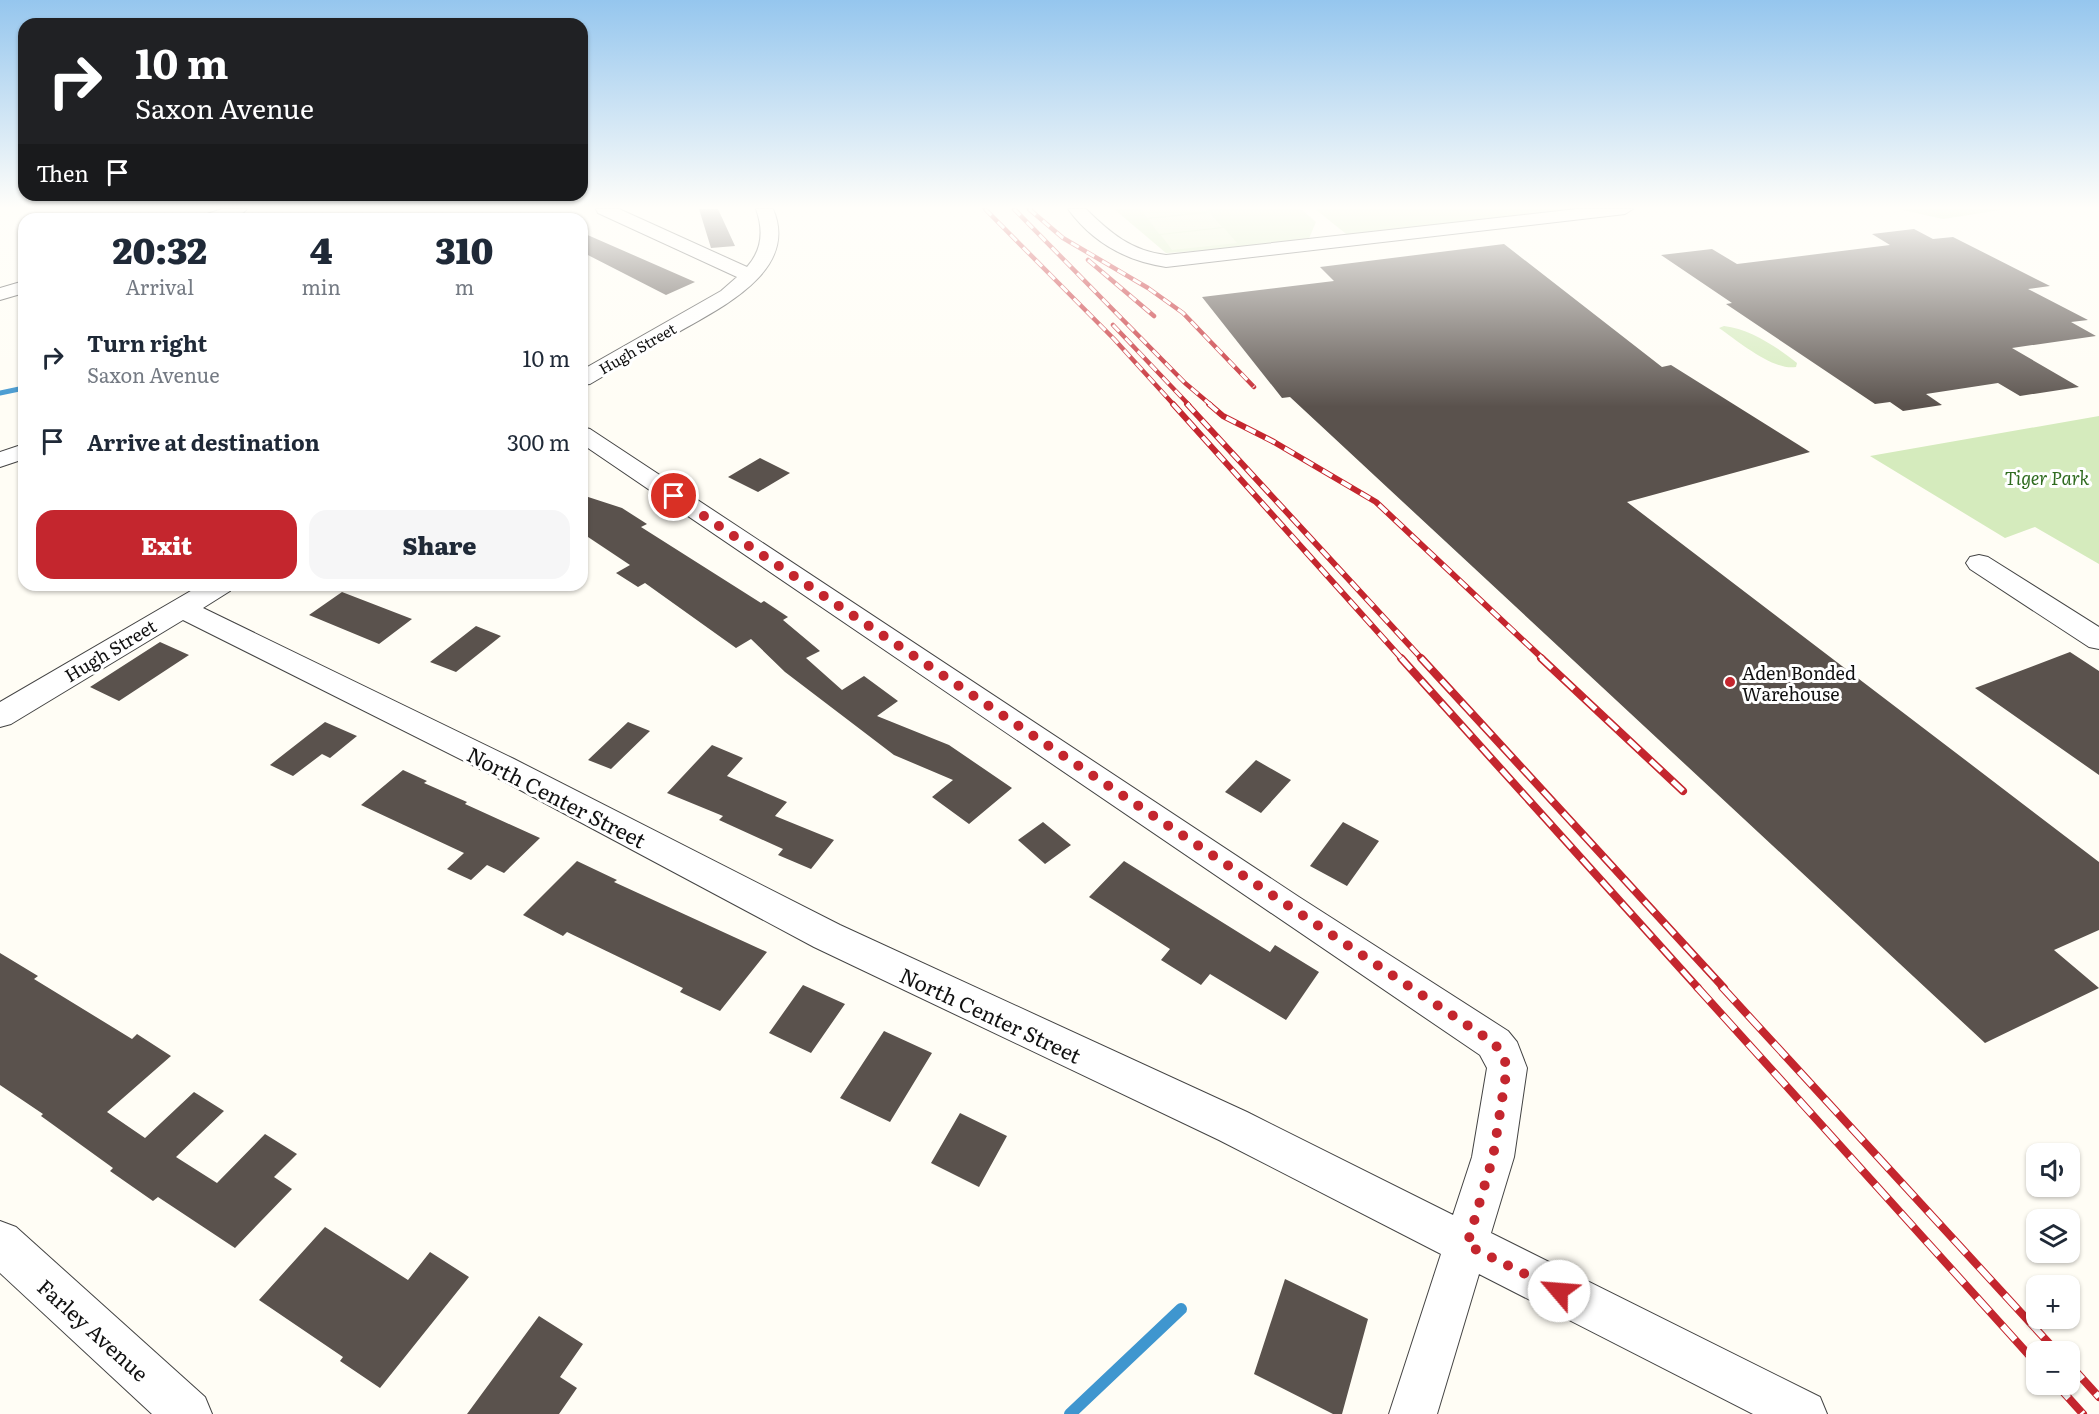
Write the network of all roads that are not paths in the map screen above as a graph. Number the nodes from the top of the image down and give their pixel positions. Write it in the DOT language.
graph roads {
  1 [pos="750,276"];
  2 [pos="18,289"];
  3 [pos="0,294"];
  4 [pos="588,376"];
  5 [pos="588,438"];
  6 [pos="18,453"];
  7 [pos="0,460"];
  8 [pos="1979,563"];
  9 [pos="211,591"];
  10 [pos="181,608"];
  11 [pos="2099,640"];
  12 [pos="0,717"];
  13 [pos="0,1243"];
  14 [pos="1467,1245"];
  15 [pos="188,1414"];
  16 [pos="1413,1414"];
  17 [pos="1803,1414"];
  1 -- 4 [label="street, Hugh Street"];
  2 -- 3 [label="street"];
  5 -- 14 [label="street"];
  6 -- 7 [label="street"];
  8 -- 11 [label="street"];
  9 -- 10 [label="street, Hugh Street"];
  10 -- 12 [label="street, Hugh Street"];
  10 -- 14 [label="street, North Center Street"];
  13 -- 15 [label="street, Farley Avenue"];
  14 -- 16 [label="street"];
  14 -- 17 [label="street, North Center Street"];
}
